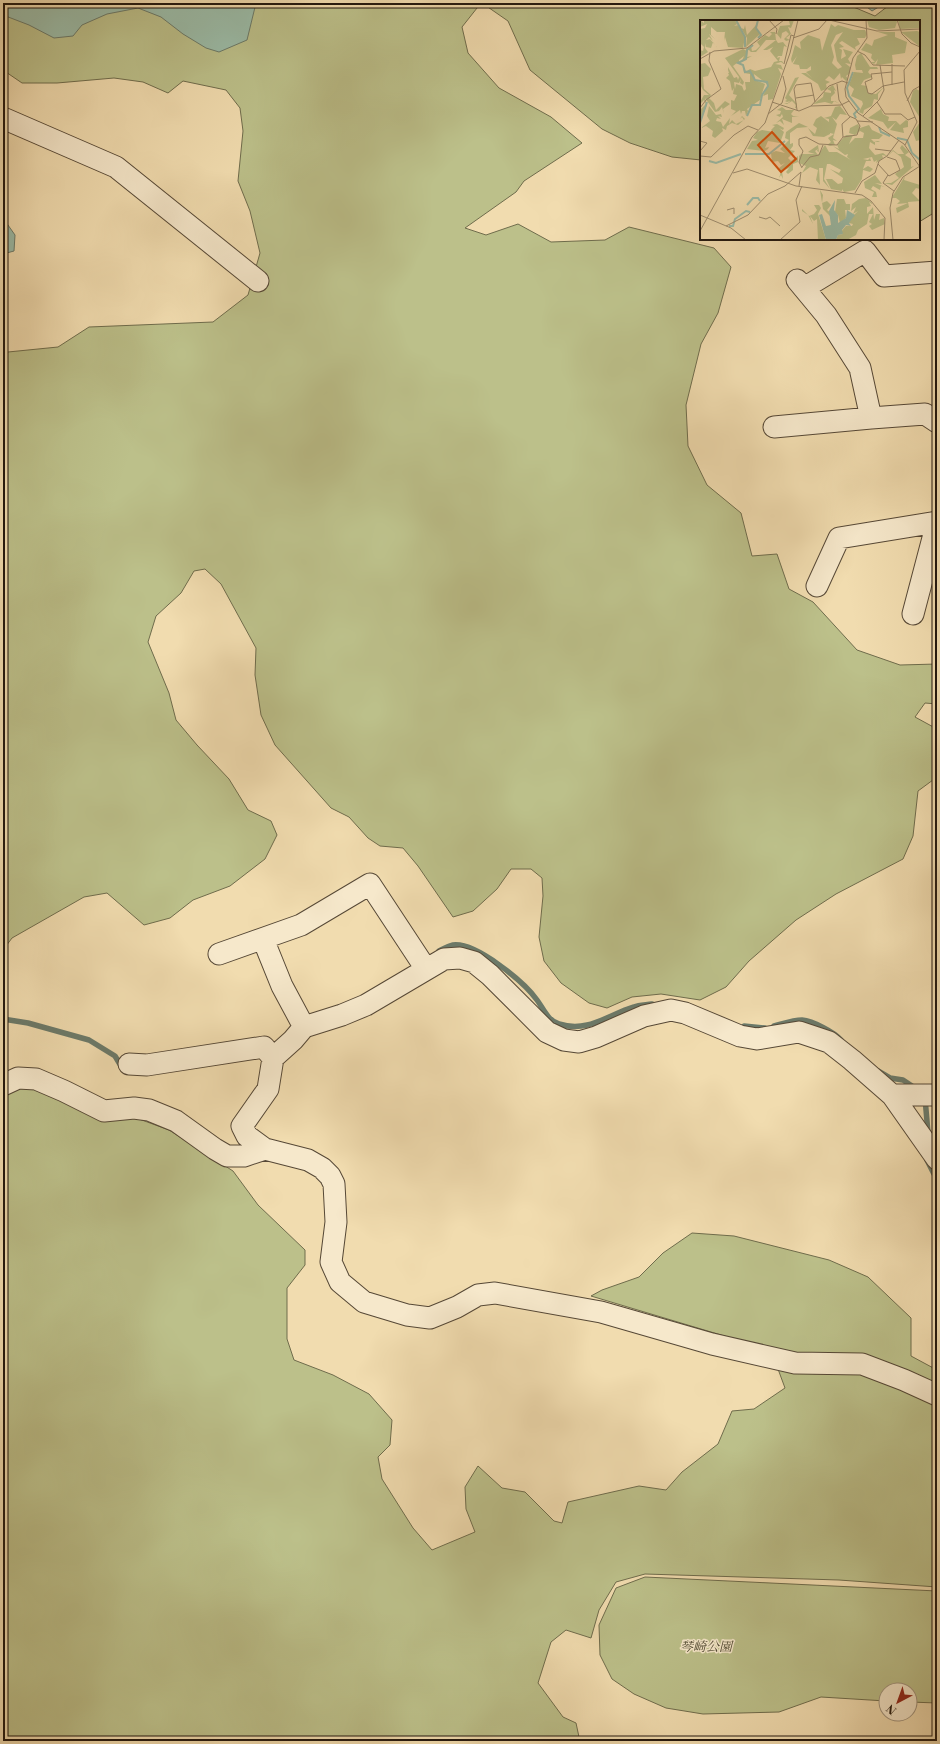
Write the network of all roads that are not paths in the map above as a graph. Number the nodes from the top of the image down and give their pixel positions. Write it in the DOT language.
graph roads {
  1 [pos="3,118"];
  2 [pos="937,272"];
  3 [pos="258,281"];
  4 [pos="871,418"];
  5 [pos="937,422"];
  6 [pos="774,427"];
  7 [pos="935,522"];
  8 [pos="817,586"];
  9 [pos="913,614"];
  10 [pos="263,939"];
  11 [pos="219,954"];
  12 [pos="426,969"];
  13 [pos="304,1027"];
  14 [pos="273,1058"];
  15 [pos="129,1064"];
  16 [pos="3,1085"];
  17 [pos="892,1095"];
  18 [pos="937,1095"];
  19 [pos="266,1149"];
  20 [pos="937,1159"];
  21 [pos="937,1395"];
  1 -- 3 [label="street"];
  2 -- 4 [label="street"];
  4 -- 5 [label="street"];
  4 -- 6 [label="street"];
  7 -- 8 [label="street"];
  7 -- 9 [label="street"];
  10 -- 11 [label="street"];
  10 -- 12 [label="street"];
  10 -- 13 [label="street"];
  12 -- 13 [label="street"];
  12 -- 17 [label="street"];
  13 -- 14 [label="street"];
  14 -- 15 [label="street"];
  14 -- 19 [label="street"];
  16 -- 19 [label="street"];
  17 -- 18 [label="street"];
  17 -- 20 [label="street"];
  19 -- 21 [label="street"];
}
